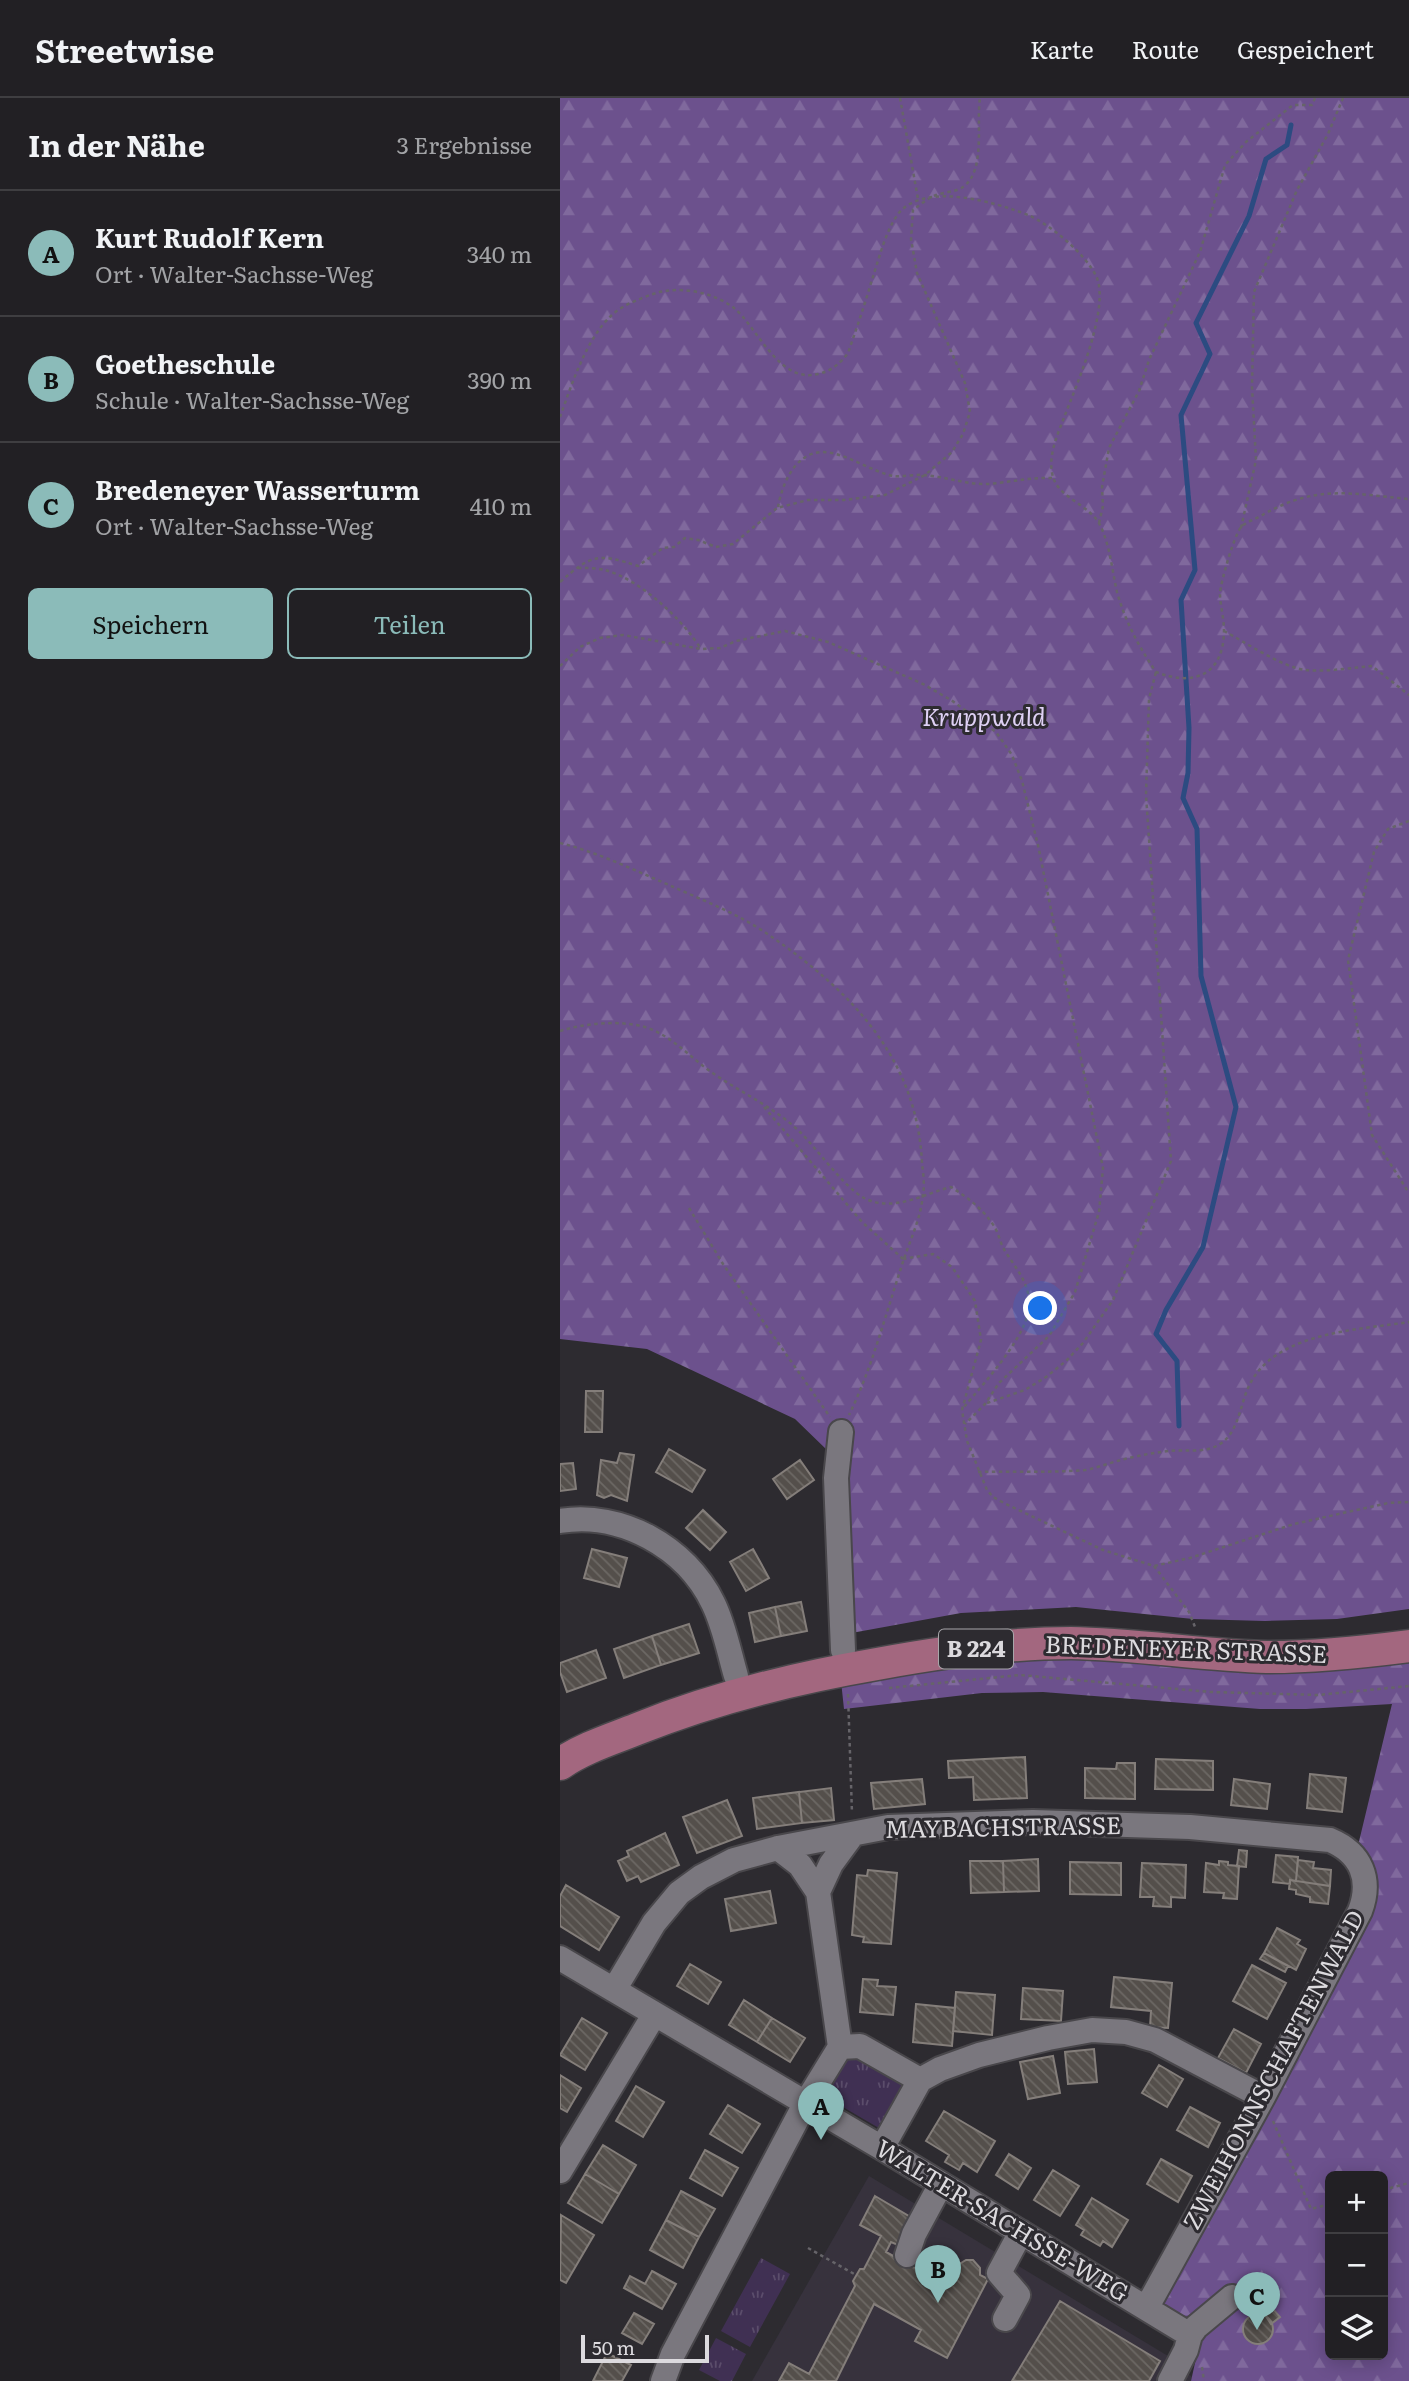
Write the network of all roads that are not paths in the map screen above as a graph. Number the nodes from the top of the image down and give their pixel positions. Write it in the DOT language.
graph roads {
  1 [pos="841,1432"];
  2 [pos="560,1521"];
  3 [pos="1409,1626"];
  4 [pos="1409,1646"];
  5 [pos="843,1650"];
  6 [pos="736,1676"];
  7 [pos="560,1739"];
  8 [pos="560,1764"];
  9 [pos="853,1834"];
  10 [pos="1330,1840"];
  11 [pos="778,1848"];
  12 [pos="818,1892"];
  13 [pos="560,1958"];
  14 [pos="614,1990"];
  15 [pos="654,2015"];
  16 [pos="840,2047"];
  17 [pos="920,2080"];
  18 [pos="1263,2097"];
  19 [pos="805,2104"];
  20 [pos="882,2148"];
  21 [pos="560,2171"];
  22 [pos="942,2184"];
  23 [pos="1021,2232"];
  24 [pos="907,2255"];
  25 [pos="1232,2297"];
  26 [pos="1147,2307"];
  27 [pos="1005,2319"];
  28 [pos="1190,2335"];
  29 [pos="663,2381"];
  30 [pos="1170,2381"];
  1 -- 5 [label="street"];
  2 -- 6 [label="street"];
  3 -- 5 [label="main road, BREDENEYER STRASSE / B 224"];
  4 -- 8 [label="main road, BREDENEYER STRASSE / B 224"];
  5 -- 6 [label="main road, BREDENEYER STRASSE / B 224"];
  6 -- 7 [label="main road, BREDENEYER STRASSE / B 224"];
  9 -- 10 [label="street, MAYBACHSTRASSE"];
  9 -- 11 [label="street, MAYBACHSTRASSE"];
  9 -- 12 [label="street"];
  10 -- 18 [label="street, ZWEIHONNSCHAFTENWALD"];
  11 -- 12 [label="street"];
  11 -- 14 [label="street, MAYBACHSTRASSE"];
  12 -- 16 [label="street"];
  13 -- 14 [label="street, WALTER-SACHSSE-WEG"];
  14 -- 15 [label="street, WALTER-SACHSSE-WEG"];
  15 -- 19 [label="street, WALTER-SACHSSE-WEG"];
  15 -- 21 [label="street"];
  16 -- 17 [label="street"];
  16 -- 19 [label="street"];
  17 -- 18 [label="street"];
  17 -- 20 [label="street"];
  18 -- 26 [label="street, ZWEIHONNSCHAFTENWALD"];
  19 -- 20 [label="street, WALTER-SACHSSE-WEG"];
  19 -- 29 [label="street"];
  20 -- 22 [label="street, WALTER-SACHSSE-WEG"];
  22 -- 23 [label="street, WALTER-SACHSSE-WEG"];
  22 -- 24 [label="street"];
  23 -- 26 [label="street, WALTER-SACHSSE-WEG"];
  23 -- 27 [label="street"];
  25 -- 28 [label="street"];
  26 -- 28 [label="street, WALTER-SACHSSE-WEG"];
  28 -- 30 [label="street"];
}
